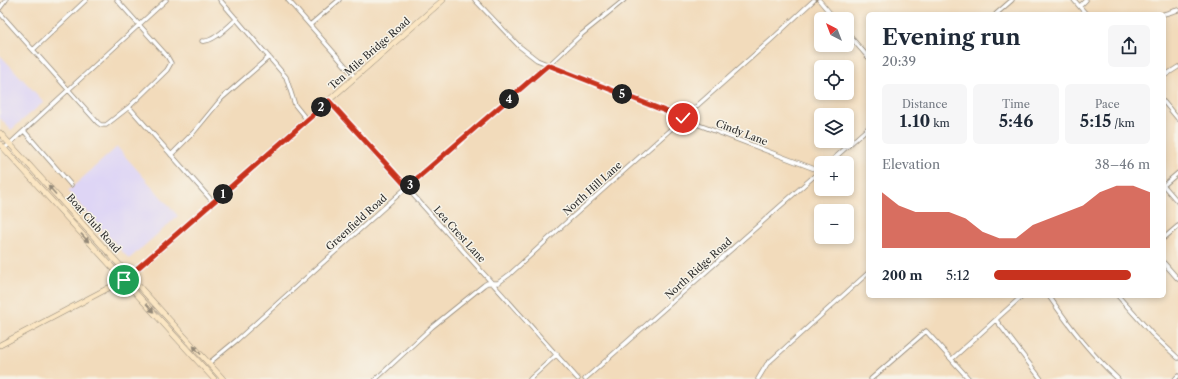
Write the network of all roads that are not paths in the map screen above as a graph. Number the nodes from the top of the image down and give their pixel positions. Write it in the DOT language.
graph roads {
  1 [pos="6,0"];
  2 [pos="86,0"];
  3 [pos="117,0"];
  4 [pos="220,0"];
  5 [pos="288,0"];
  6 [pos="339,0"];
  7 [pos="443,0"];
  8 [pos="475,0"];
  9 [pos="624,0"];
  10 [pos="814,0"];
  11 [pos="819,0"];
  12 [pos="1012,0"];
  13 [pos="1074,0"];
  14 [pos="1086,0"];
  15 [pos="164,1"];
  16 [pos="1080,6"];
  17 [pos="0,8"];
  18 [pos="1178,10"];
  19 [pos="829,12"];
  20 [pos="998,12"];
  21 [pos="1084,12"];
  22 [pos="0,13"];
  23 [pos="1166,13"];
  24 [pos="237,19"];
  25 [pos="310,25"];
  26 [pos="139,26"];
  27 [pos="202,41"];
  28 [pos="854,41"];
  29 [pos="33,50"];
  30 [pos="866,55"];
  31 [pos="269,57"];
  32 [pos="548,65"];
  33 [pos="1178,67"];
  34 [pos="1166,75"];
  35 [pos="355,77"];
  36 [pos="69,90"];
  37 [pos="329,101"];
  38 [pos="1166,104"];
  39 [pos="128,106"];
  40 [pos="683,118"];
  41 [pos="1178,119"];
  42 [pos="307,120"];
  43 [pos="866,130"];
  44 [pos="24,131"];
  45 [pos="0,132"];
  46 [pos="0,144"];
  47 [pos="10,144"];
  48 [pos="4,148"];
  49 [pos="171,155"];
  50 [pos="837,156"];
  51 [pos="814,167"];
  52 [pos="1178,173"];
  53 [pos="814,176"];
  54 [pos="1166,184"];
  55 [pos="71,185"];
  56 [pos="407,187"];
  57 [pos="1166,188"];
  58 [pos="213,202"];
  59 [pos="1178,202"];
  60 [pos="1178,226"];
  61 [pos="1166,236"];
  62 [pos="1166,265"];
  63 [pos="130,275"];
  64 [pos="866,275"];
  65 [pos="1178,279"];
  66 [pos="124,280"];
  67 [pos="493,283"];
  68 [pos="1020,298"];
  69 [pos="1050,298"];
  70 [pos="1120,298"];
  71 [pos="996,320"];
  72 [pos="0,345"];
  73 [pos="557,354"];
  74 [pos="1178,358"];
  75 [pos="952,359"];
  76 [pos="209,363"];
  77 [pos="1178,376"];
  78 [pos="214,379"];
  79 [pos="223,379"];
  80 [pos="376,379"];
  81 [pos="530,379"];
  82 [pos="578,379"];
  83 [pos="585,379"];
  84 [pos="758,379"];
  85 [pos="871,379"];
  86 [pos="969,379"];
  87 [pos="1041,379"];
  88 [pos="1118,379"];
  89 [pos="1175,379"];
  1 -- 17 [label="street"];
  2 -- 29 [label="street"];
  3 -- 26 [label="street"];
  4 -- 24 [label="street"];
  5 -- 25 [label="street"];
  6 -- 25 [label="street"];
  7 -- 35 [label="main road, Ten Mile Bridge Road"];
  8 -- 32 [label="street, Cindy Lane"];
  9 -- 32 [label="street, Greenfield Road"];
  10 -- 40 [label="street, North Hill Lane"];
  11 -- 19 [label="street"];
  12 -- 20 [label="street"];
  13 -- 16 [label="street"];
  14 -- 16 [label="street"];
  15 -- 26 [label="street"];
  16 -- 21 [label="street"];
  18 -- 23 [label="street"];
  22 -- 29 [label="street"];
  24 -- 27 [label="street"];
  24 -- 31 [label="street"];
  25 -- 35 [label="street"];
  26 -- 36 [label="street"];
  26 -- 39 [label="street"];
  28 -- 30 [label="street"];
  29 -- 36 [label="street"];
  31 -- 42 [label="street"];
  31 -- 49 [label="street"];
  32 -- 40 [label="street, Cindy Lane"];
  32 -- 56 [label="street, Greenfield Road"];
  33 -- 34 [label="street"];
  35 -- 37 [label="main road, Ten Mile Bridge Road"];
  36 -- 39 [label="street"];
  36 -- 44 [label="street"];
  37 -- 42 [label="main road, Ten Mile Bridge Road"];
  37 -- 56 [label="street, Lea Crest Lane"];
  38 -- 41 [label="street"];
  39 -- 49 [label="street"];
  40 -- 51 [label="street, Cindy Lane"];
  40 -- 67 [label="street, North Hill Lane"];
  42 -- 58 [label="main road, Ten Mile Bridge Road"];
  43 -- 50 [label="street"];
  44 -- 47 [label="street"];
  44 -- 55 [label="street"];
  45 -- 47 [label="main road, Boat Club Road"];
  46 -- 48 [label="main road, Boat Club Road"];
  47 -- 48 [label="street"];
  63 -- 47 [label="main road, Boat Club Road, one-way"];
  48 -- 66 [label="main road, Boat Club Road, one-way"];
  49 -- 58 [label="street"];
  52 -- 54 [label="street"];
  53 -- 83 [label="street, North Ridge Road"];
  56 -- 67 [label="street, Lea Crest Lane"];
  56 -- 76 [label="street, Greenfield Road"];
  57 -- 59 [label="street"];
  58 -- 63 [label="main road, Ten Mile Bridge Road"];
  60 -- 61 [label="street"];
  62 -- 65 [label="street"];
  63 -- 66 [label="main road, Ten Mile Bridge Road"];
  76 -- 63 [label="main road, Boat Club Road, one-way"];
  64 -- 84 [label="street"];
  66 -- 72 [label="main road, Ten Mile Bridge Road"];
  66 -- 78 [label="main road, Boat Club Road, one-way"];
  67 -- 73 [label="street, Lea Crest Lane"];
  67 -- 80 [label="street, North Hill Lane"];
  68 -- 71 [label="street"];
  69 -- 88 [label="street"];
  70 -- 74 [label="street"];
  71 -- 75 [label="street"];
  71 -- 87 [label="street"];
  73 -- 81 [label="street"];
  73 -- 82 [label="street, Lea Crest Lane"];
  75 -- 85 [label="street"];
  75 -- 86 [label="street"];
  76 -- 79 [label="main road, Boat Club Road"];
  77 -- 89 [label="street"];
}
